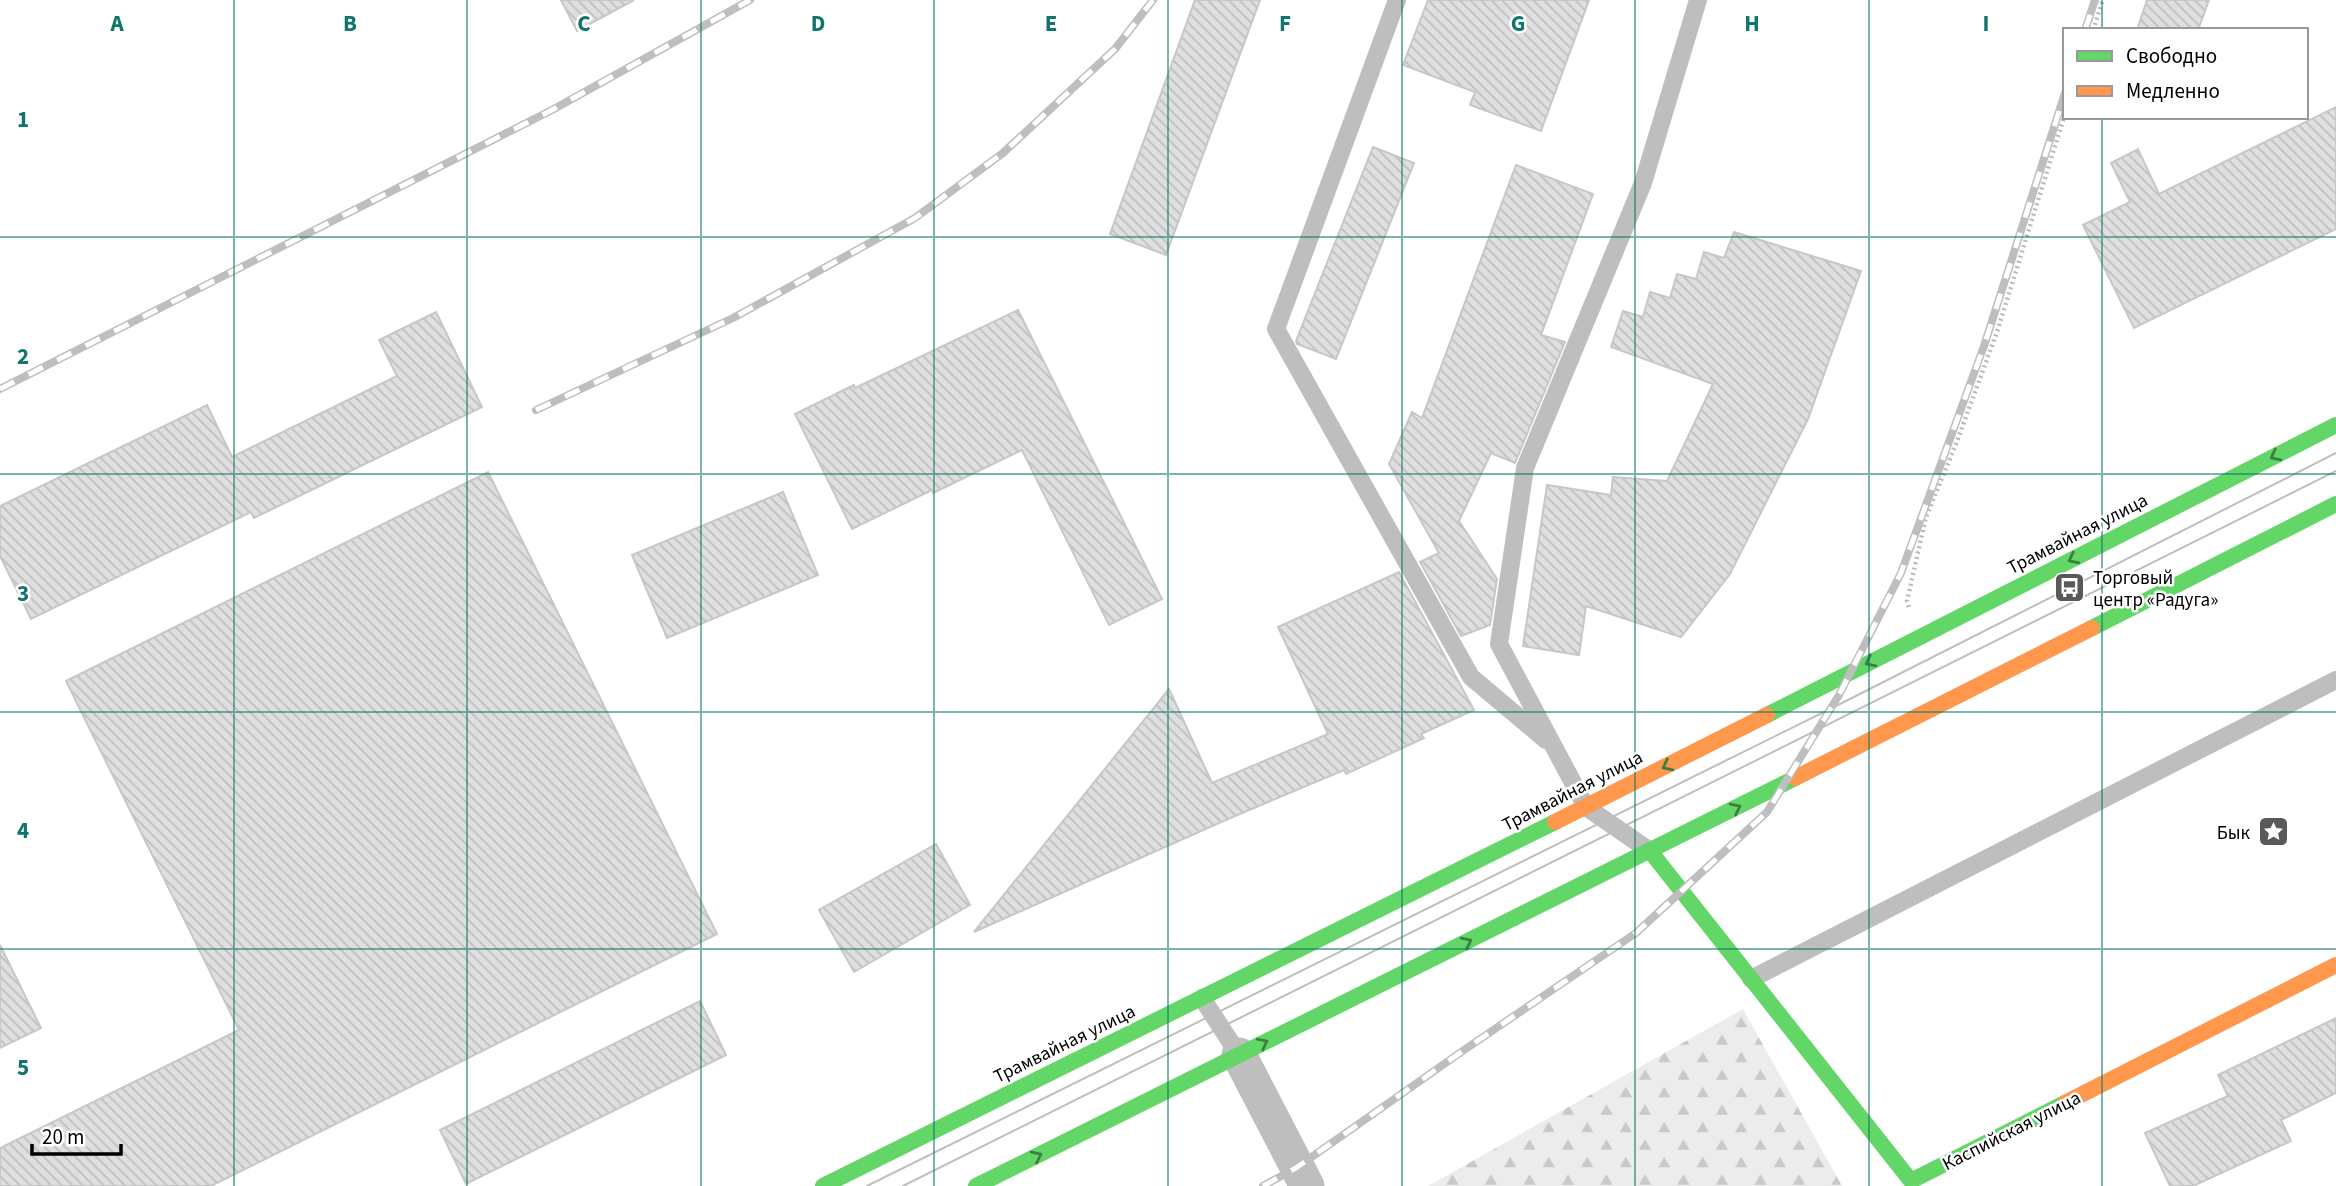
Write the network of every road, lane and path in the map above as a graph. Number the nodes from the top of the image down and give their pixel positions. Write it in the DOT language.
graph roads {
  1 [pos="1397,0"];
  2 [pos="1698,0"];
  3 [pos="2103,0"];
  4 [pos="2094,28"];
  5 [pos="2063,119"];
  6 [pos="2336,425"];
  7 [pos="2336,504"];
  8 [pos="1917,638"];
  9 [pos="2336,680"];
  10 [pos="1554,747"];
  11 [pos="1586,807"];
  12 [pos="1650,851"];
  13 [pos="2336,965"];
  14 [pos="1751,979"];
  15 [pos="1202,998"];
  16 [pos="1239,1055"];
  17 [pos="1912,1184"];
  18 [pos="823,1186"];
  19 [pos="976,1186"];
  20 [pos="1307,1186"];
  1 -- 10 [label="lane"];
  2 -- 10 [label="lane"];
  3 -- 4 [label="path"];
  5 -- 8 [label="path"];
  6 -- 8 [label="main road, Трамвайная улица, one-way"];
  12 -- 7 [label="main road, one-way"];
  8 -- 11 [label="main road, Трамвайная улица, one-way"];
  9 -- 14 [label="lane"];
  10 -- 11 [label="lane"];
  11 -- 12 [label="lane"];
  11 -- 15 [label="main road, Трамвайная улица"];
  12 -- 14 [label="main road, Каспийская улица"];
  16 -- 12 [label="main road, one-way"];
  13 -- 17 [label="main road, Каспийская улица"];
  14 -- 17 [label="main road, Каспийская улица"];
  15 -- 16 [label="lane"];
  15 -- 18 [label="main road, Трамвайная улица"];
  19 -- 16 [label="main road, one-way"];
  16 -- 20 [label="street"];
}
